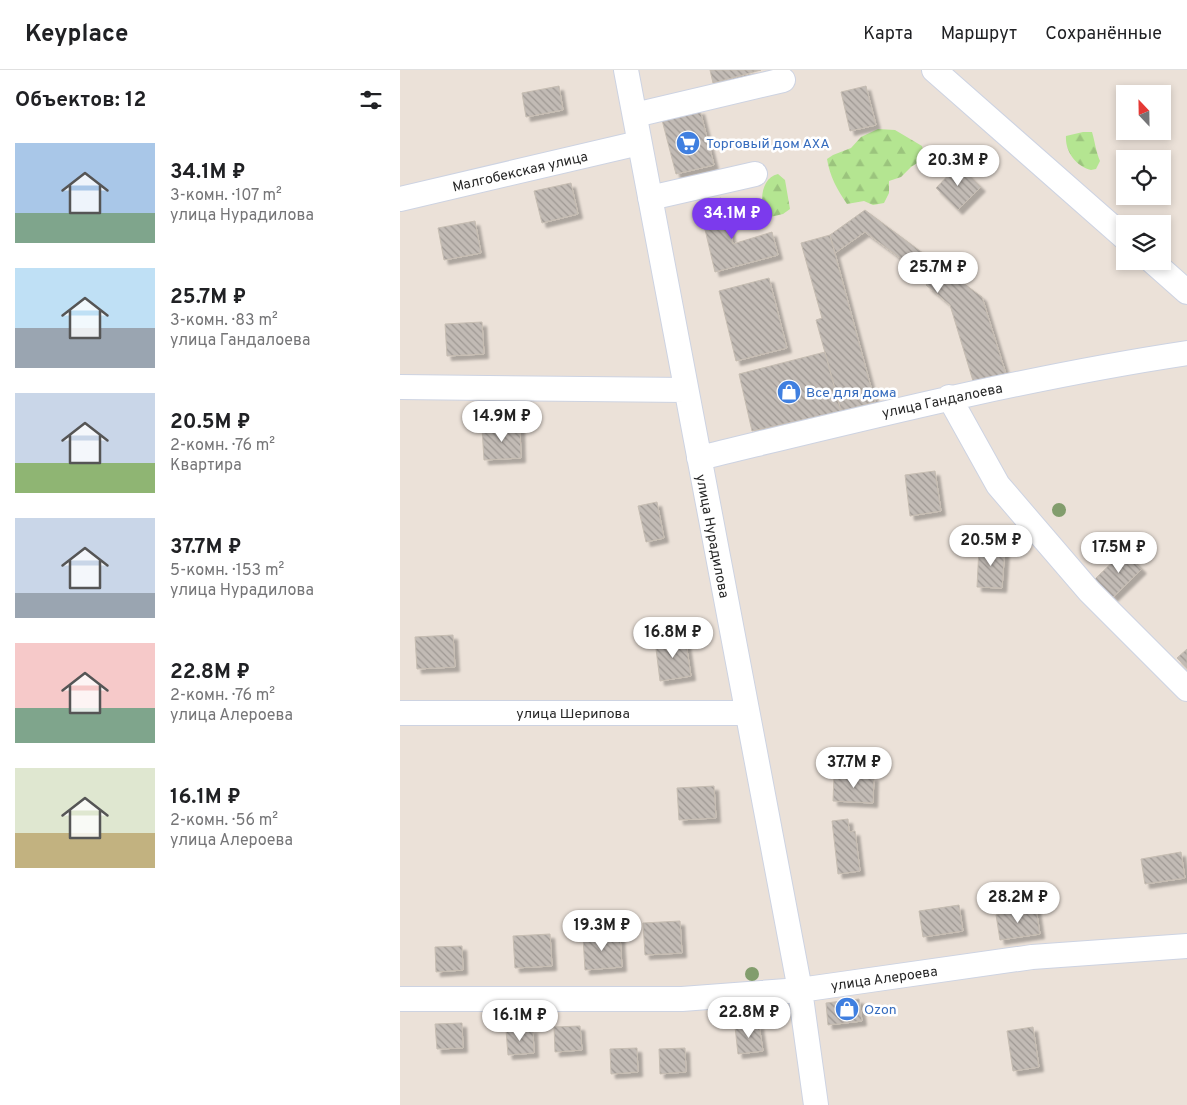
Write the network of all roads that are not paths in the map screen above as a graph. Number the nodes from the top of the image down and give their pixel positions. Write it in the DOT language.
graph roads {
  1 [pos="626,70"];
  2 [pos="934,70"];
  3 [pos="783,80"];
  4 [pos="634,111"];
  5 [pos="639,143"];
  6 [pos="755,174"];
  7 [pos="650,198"];
  8 [pos="400,199"];
  9 [pos="1116,230"];
  10 [pos="1162,270"];
  11 [pos="1187,292"];
  12 [pos="1187,352"];
  13 [pos="400,386"];
  14 [pos="686,390"];
  15 [pos="949,397"];
  16 [pos="699,458"];
  17 [pos="1187,689"];
  18 [pos="400,712"];
  19 [pos="747,713"];
  20 [pos="1187,946"];
  21 [pos="800,990"];
  22 [pos="400,999"];
  23 [pos="816,1105"];
  1 -- 4 [label="street, улица Нурадилова"];
  2 -- 9 [label="street"];
  3 -- 4 [label="street"];
  4 -- 5 [label="street, улица Нурадилова"];
  5 -- 7 [label="street, улица Нурадилова"];
  5 -- 8 [label="street, Малгобекская улица"];
  6 -- 7 [label="street"];
  7 -- 14 [label="street, улица Нурадилова"];
  10 -- 11 [label="street"];
  12 -- 15 [label="street, улица Гандалоева"];
  13 -- 14 [label="street"];
  14 -- 16 [label="street, улица Нурадилова"];
  15 -- 16 [label="street, улица Гандалоева"];
  15 -- 17 [label="street"];
  16 -- 19 [label="street, улица Нурадилова"];
  18 -- 19 [label="street, улица Шерипова"];
  19 -- 21 [label="street, улица Нурадилова"];
  20 -- 21 [label="street, улица Алероева"];
  21 -- 22 [label="street, улица Алероева"];
  21 -- 23 [label="street, улица Нурадилова"];
}
